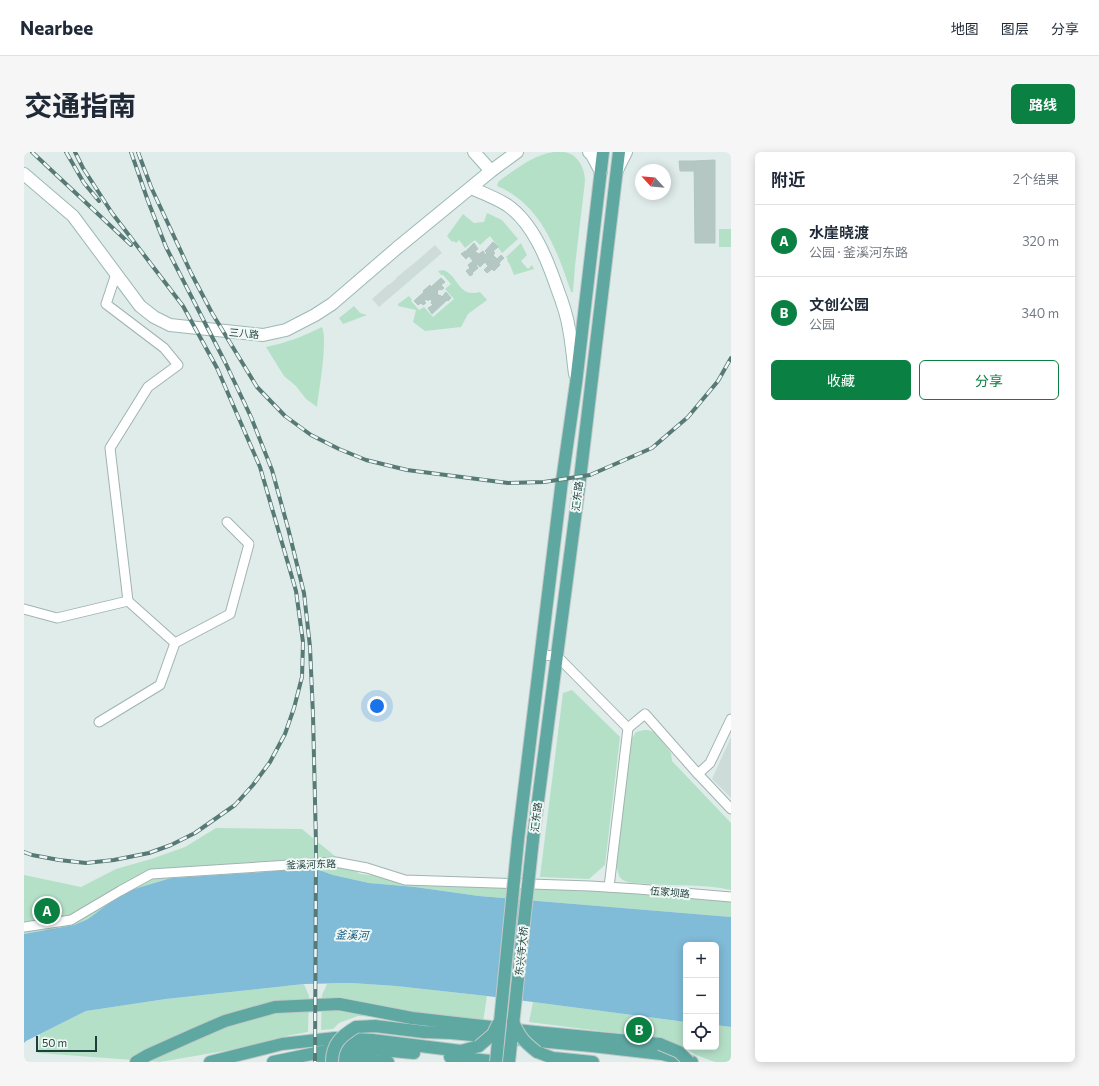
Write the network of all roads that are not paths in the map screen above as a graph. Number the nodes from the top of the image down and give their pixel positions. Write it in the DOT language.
graph roads {
  1 [pos="474,152"];
  2 [pos="517,152"];
  3 [pos="589,152"];
  4 [pos="603,152"];
  5 [pos="619,152"];
  6 [pos="626,152"];
  7 [pos="617,171"];
  8 [pos="490,172"];
  9 [pos="601,172"];
  10 [pos="24,174"];
  11 [pos="471,188"];
  12 [pos="116,274"];
  13 [pos="576,383"];
  14 [pos="227,522"];
  15 [pos="128,601"];
  16 [pos="24,609"];
  17 [pos="175,643"];
  18 [pos="541,655"];
  19 [pos="557,656"];
  20 [pos="731,719"];
  21 [pos="99,722"];
  22 [pos="628,728"];
  23 [pos="698,774"];
  24 [pos="731,808"];
  25 [pos="533,839"];
  26 [pos="518,840"];
  27 [pos="609,887"];
  28 [pos="731,897"];
  29 [pos="24,927"];
  30 [pos="500,1020"];
  31 [pos="513,1022"];
  32 [pos="331,1057"];
  33 [pos="136,1062"];
  34 [pos="210,1062"];
  35 [pos="273,1062"];
  36 [pos="310,1062"];
  37 [pos="355,1062"];
  38 [pos="388,1062"];
  39 [pos="496,1062"];
  40 [pos="501,1062"];
  41 [pos="509,1062"];
  42 [pos="593,1062"];
  43 [pos="689,1062"];
  44 [pos="693,1062"];
  1 -- 8 [label="main road"];
  2 -- 8 [label="main road, 三八路"];
  3 -- 9 [label="main road"];
  4 -- 9 [label="main road, 汇东路"];
  5 -- 7 [label="main road, 汇东路"];
  6 -- 7 [label="main road"];
  7 -- 19 [label="main road, 汇东路"];
  8 -- 11 [label="main road, 三八路"];
  9 -- 13 [label="main road, 汇东路"];
  10 -- 12 [label="main road, 三八路"];
  11 -- 12 [label="main road, 三八路"];
  11 -- 13 [label="main road"];
  12 -- 15 [label="street"];
  13 -- 18 [label="main road, 汇东路"];
  14 -- 17 [label="street"];
  15 -- 16 [label="street"];
  15 -- 17 [label="street"];
  17 -- 21 [label="street"];
  18 -- 19 [label="street"];
  18 -- 26 [label="main road, 汇东路"];
  19 -- 22 [label="street"];
  19 -- 25 [label="main road, 汇东路"];
  20 -- 23 [label="street"];
  22 -- 23 [label="street"];
  22 -- 27 [label="street"];
  23 -- 24 [label="street"];
  25 -- 31 [label="main road, 东兴寺大桥, bridge"];
  26 -- 30 [label="main road, 东兴寺大桥, bridge"];
  27 -- 28 [label="street, 伍家坝路"];
  27 -- 29 [label="street, 釜溪河东路"];
  30 -- 34 [label="main road, bridge"];
  30 -- 39 [label="main road, 东兴寺大桥, bridge"];
  31 -- 41 [label="main road, 东兴寺大桥, bridge"];
  31 -- 42 [label="main road, bridge"];
  32 -- 35 [label="main road"];
  32 -- 36 [label="main road"];
  32 -- 37 [label="main road"];
  32 -- 38 [label="main road"];
  32 -- 40 [label="main road"];
  32 -- 44 [label="main road, bridge"];
  33 -- 43 [label="main road, bridge"];
}
